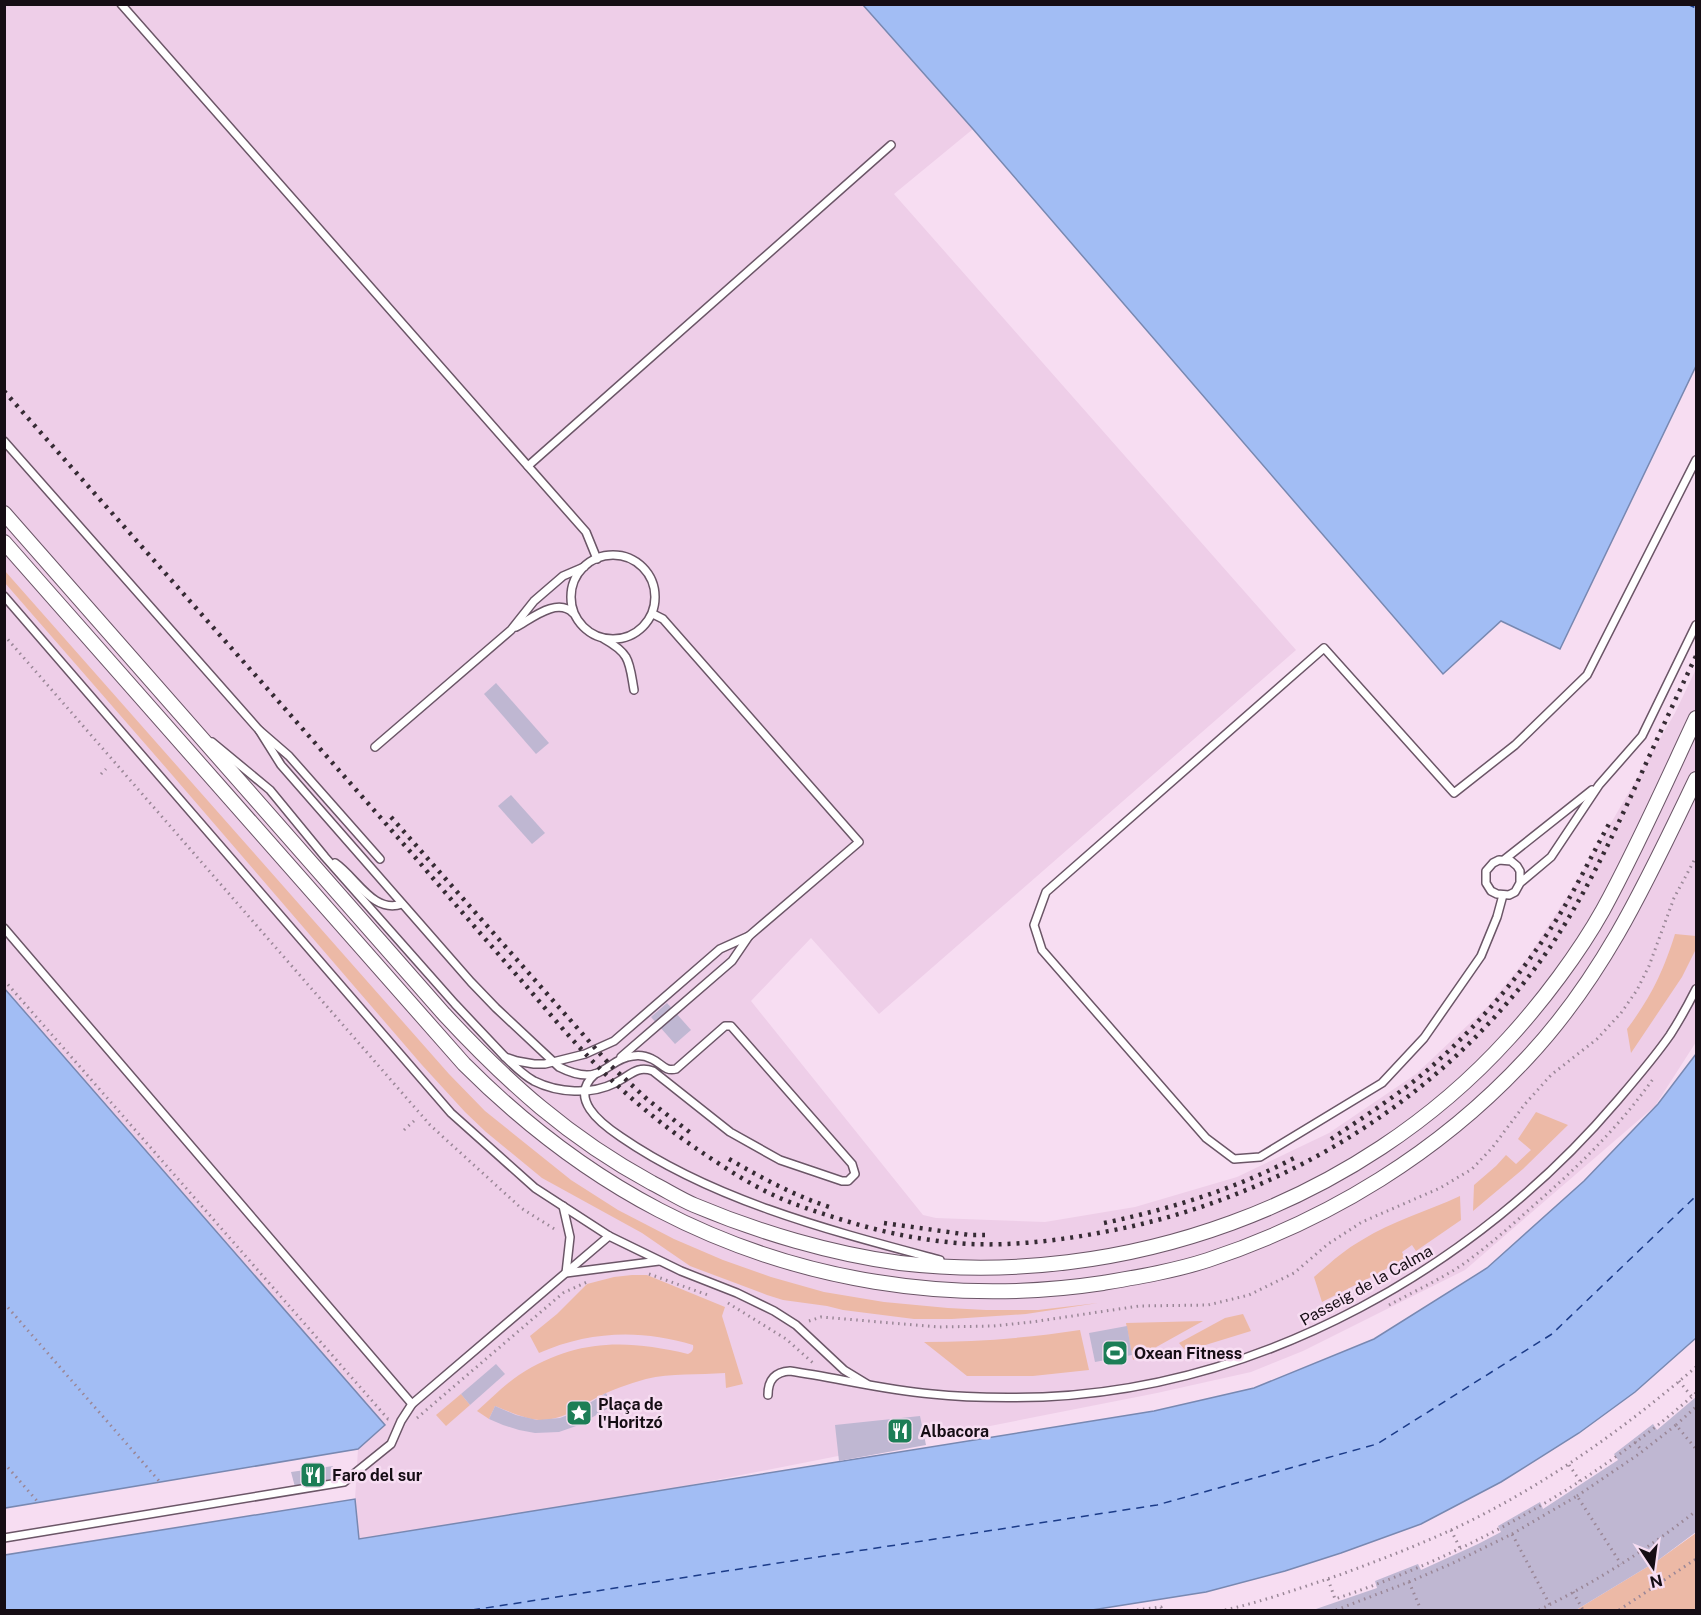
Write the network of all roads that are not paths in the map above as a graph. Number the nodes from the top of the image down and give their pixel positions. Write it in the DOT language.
graph roads {
  1 [pos="121,4"];
  2 [pos="891,145"];
  3 [pos="4,441"];
  4 [pos="1696,460"];
  5 [pos="528,466"];
  6 [pos="4,513"];
  7 [pos="4,542"];
  8 [pos="597,559"];
  9 [pos="584,567"];
  10 [pos="4,596"];
  11 [pos="653,614"];
  12 [pos="575,616"];
  13 [pos="1696,625"];
  14 [pos="511,630"];
  15 [pos="599,637"];
  16 [pos="634,690"];
  17 [pos="1696,718"];
  18 [pos="188,722"];
  19 [pos="259,730"];
  20 [pos="375,747"];
  21 [pos="1696,779"];
  22 [pos="1599,785"];
  23 [pos="325,857"];
  24 [pos="1505,859"];
  25 [pos="380,860"];
  26 [pos="1521,884"];
  27 [pos="1503,896"];
  28 [pos="402,904"];
  29 [pos="4,928"];
  30 [pos="749,936"];
  31 [pos="1696,989"];
  32 [pos="626,1030"];
  33 [pos="637,1042"];
  34 [pos="505,1057"];
  35 [pos="618,1060"];
  36 [pos="553,1062"];
  37 [pos="596,1074"];
  38 [pos="585,1091"];
  39 [pos="563,1206"];
  40 [pos="609,1236"];
  41 [pos="661,1261"];
  42 [pos="965,1267"];
  43 [pos="566,1273"];
  44 [pos="867,1384"];
  45 [pos="768,1395"];
  46 [pos="412,1404"];
  47 [pos="4,1538"];
  1 -- 5 [label="lane"];
  2 -- 5 [label="lane"];
  3 -- 19 [label="lane"];
  4 -- 27 [label="lane"];
  5 -- 8 [label="lane"];
  6 -- 18 [label="street"];
  7 -- 21 [label="street"];
  8 -- 9 [label="lane"];
  8 -- 11 [label="lane"];
  9 -- 12 [label="lane"];
  9 -- 14 [label="lane"];
  10 -- 39 [label="lane"];
  11 -- 15 [label="lane"];
  11 -- 30 [label="lane"];
  12 -- 14 [label="lane"];
  12 -- 15 [label="lane"];
  13 -- 22 [label="lane"];
  14 -- 20 [label="lane"];
  15 -- 16 [label="lane"];
  17 -- 42 [label="street"];
  18 -- 23 [label="lane"];
  18 -- 42 [label="street"];
  19 -- 25 [label="lane"];
  19 -- 28 [label="lane"];
  22 -- 24 [label="lane"];
  22 -- 26 [label="lane"];
  23 -- 28 [label="lane"];
  23 -- 34 [label="lane"];
  24 -- 26 [label="lane"];
  24 -- 27 [label="lane"];
  26 -- 27 [label="lane"];
  28 -- 36 [label="lane"];
  29 -- 46 [label="lane"];
  30 -- 32 [label="lane"];
  30 -- 33 [label="lane"];
  31 -- 44 [label="lane, Passeig de la Calma"];
  32 -- 33 [label="lane"];
  32 -- 36 [label="lane"];
  33 -- 35 [label="lane"];
  34 -- 36 [label="lane"];
  34 -- 38 [label="lane"];
  35 -- 37 [label="lane"];
  35 -- 38 [label="lane"];
  36 -- 37 [label="lane"];
  37 -- 38 [label="lane"];
  38 -- 42 [label="lane"];
  39 -- 40 [label="lane"];
  39 -- 43 [label="lane"];
  40 -- 41 [label="lane"];
  40 -- 43 [label="lane"];
  41 -- 43 [label="lane"];
  41 -- 44 [label="lane"];
  43 -- 46 [label="lane"];
  44 -- 45 [label="lane, Passeig de la Calma"];
  46 -- 47 [label="lane"];
}
